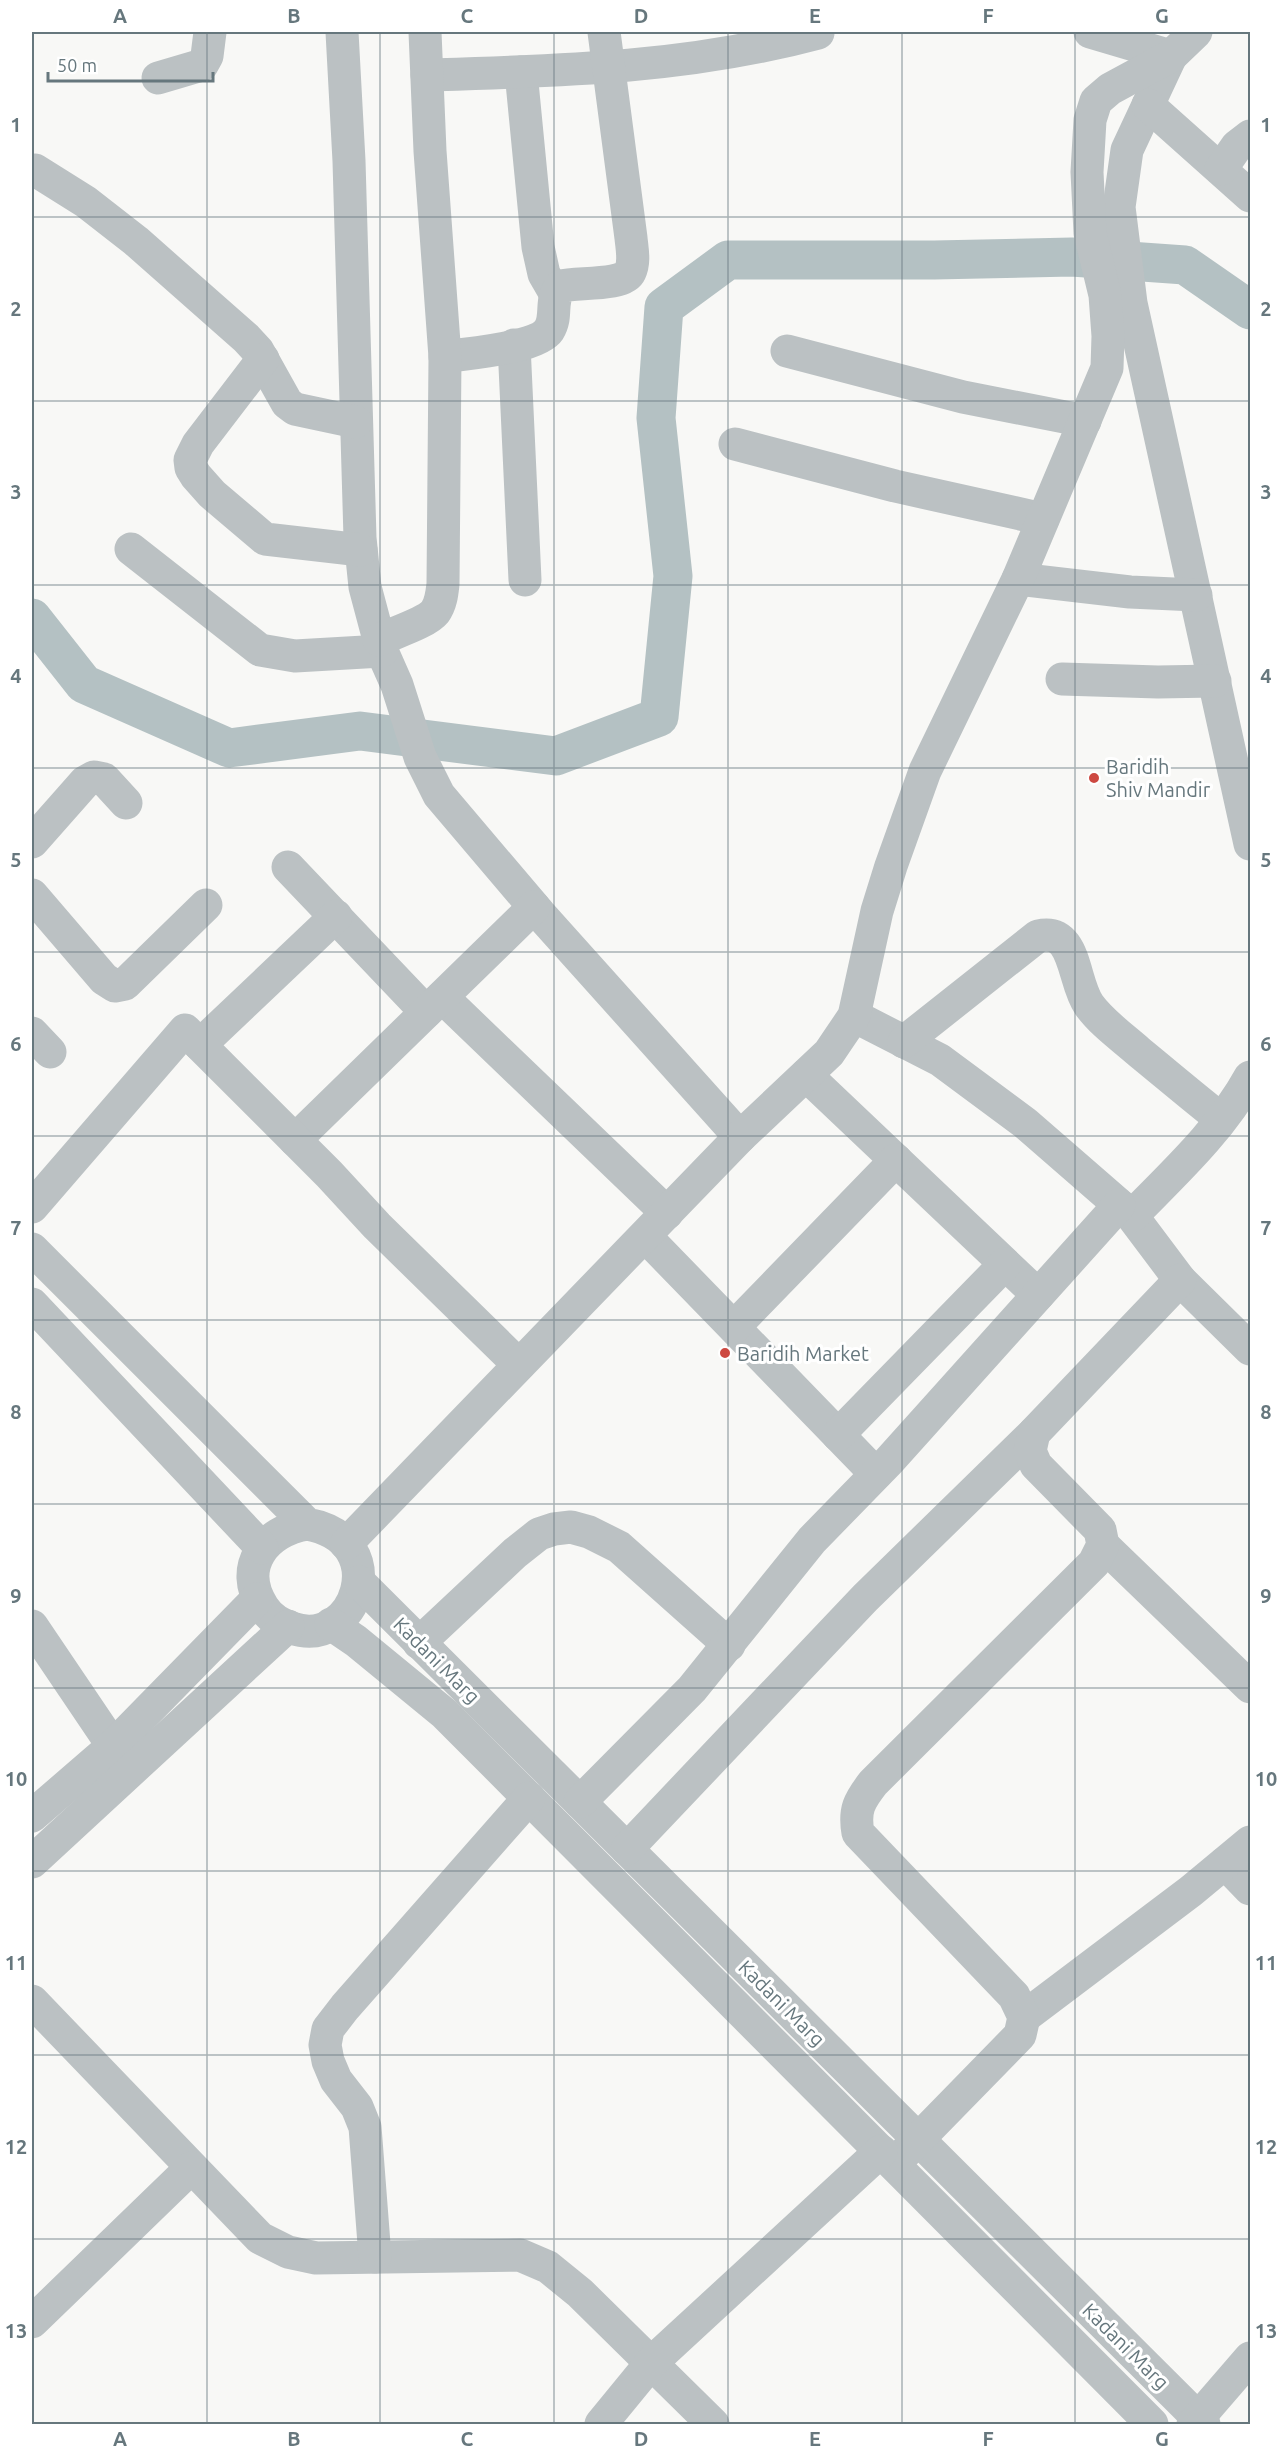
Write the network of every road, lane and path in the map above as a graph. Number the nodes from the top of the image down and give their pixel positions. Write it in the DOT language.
graph roads {
  1 [pos="210,32"];
  2 [pos="342,32"];
  3 [pos="425,32"];
  4 [pos="604,32"];
  5 [pos="1090,32"];
  6 [pos="1196,32"];
  7 [pos="818,33"];
  8 [pos="692,45"];
  9 [pos="1171,56"];
  10 [pos="609,68"];
  11 [pos="520,72"];
  12 [pos="427,75"];
  13 [pos="158,78"];
  14 [pos="1148,105"];
  15 [pos="1251,136"];
  16 [pos="35,170"];
  17 [pos="1221,170"];
  18 [pos="1251,196"];
  19 [pos="555,294"];
  20 [pos="1118,299"];
  21 [pos="514,345"];
  22 [pos="787,351"];
  23 [pos="445,357"];
  24 [pos="263,359"];
  25 [pos="1084,421"];
  26 [pos="356,422"];
  27 [pos="735,444"];
  28 [pos="1043,519"];
  29 [pos="131,549"];
  30 [pos="361,550"];
  31 [pos="1018,579"];
  32 [pos="525,580"];
  33 [pos="1196,595"];
  34 [pos="381,645"];
  35 [pos="1062,679"];
  36 [pos="1215,681"];
  37 [pos="126,803"];
  38 [pos="32,842"];
  39 [pos="1251,844"];
  40 [pos="288,867"];
  41 [pos="32,894"];
  42 [pos="206,905"];
  43 [pos="534,907"];
  44 [pos="336,916"];
  45 [pos="434,1004"];
  46 [pos="854,1016"];
  47 [pos="904,1042"];
  48 [pos="200,1045"];
  49 [pos="806,1075"];
  50 [pos="1251,1077"];
  51 [pos="1221,1119"];
  52 [pos="740,1137"];
  53 [pos="296,1140"];
  54 [pos="896,1160"];
  55 [pos="32,1207"];
  56 [pos="1125,1210"];
  57 [pos="656,1224"];
  58 [pos="32,1249"];
  59 [pos="1005,1264"];
  60 [pos="1179,1280"];
  61 [pos="1038,1296"];
  62 [pos="32,1304"];
  63 [pos="734,1327"];
  64 [pos="1251,1349"];
  65 [pos="519,1365"];
  66 [pos="1034,1433"];
  67 [pos="838,1435"];
  68 [pos="876,1474"];
  69 [pos="307,1524"];
  70 [pos="346,1544"];
  71 [pos="1103,1545"];
  72 [pos="262,1548"];
  73 [pos="359,1582"];
  74 [pos="257,1599"];
  75 [pos="331,1624"];
  76 [pos="32,1626"];
  77 [pos="288,1626"];
  78 [pos="419,1643"];
  79 [pos="729,1645"];
  80 [pos="1251,1687"];
  81 [pos="113,1746"];
  82 [pos="529,1798"];
  83 [pos="580,1802"];
  84 [pos="32,1816"];
  85 [pos="1251,1842"];
  86 [pos="627,1849"];
  87 [pos="32,1862"];
  88 [pos="1225,1863"];
  89 [pos="1251,1889"];
  90 [pos="32,2001"];
  91 [pos="1024,2018"];
  92 [pos="918,2138"];
  93 [pos="887,2158"];
  94 [pos="191,2168"];
  95 [pos="375,2256"];
  96 [pos="32,2322"];
  97 [pos="1251,2358"];
  98 [pos="651,2364"];
  99 [pos="1198,2422"];
  100 [pos="601,2424"];
  101 [pos="713,2424"];
  102 [pos="1152,2424"];
  1 -- 13 [label="street"];
  2 -- 26 [label="street"];
  3 -- 12 [label="street"];
  4 -- 10 [label="street"];
  5 -- 9 [label="street"];
  6 -- 9 [label="street"];
  7 -- 8 [label="street"];
  8 -- 10 [label="street"];
  9 -- 14 [label="street"];
  9 -- 20 [label="street"];
  10 -- 11 [label="street"];
  10 -- 19 [label="street"];
  11 -- 12 [label="street"];
  11 -- 19 [label="street"];
  12 -- 23 [label="street"];
  14 -- 17 [label="street"];
  14 -- 20 [label="street"];
  15 -- 17 [label="street"];
  16 -- 24 [label="street"];
  17 -- 18 [label="street"];
  19 -- 21 [label="street"];
  20 -- 25 [label="street"];
  20 -- 33 [label="street"];
  21 -- 23 [label="street"];
  21 -- 32 [label="street"];
  22 -- 25 [label="street"];
  23 -- 34 [label="street"];
  24 -- 26 [label="street"];
  24 -- 30 [label="street"];
  25 -- 28 [label="street"];
  26 -- 30 [label="street"];
  27 -- 28 [label="street"];
  28 -- 31 [label="street"];
  29 -- 34 [label="street"];
  30 -- 34 [label="street"];
  31 -- 33 [label="street"];
  31 -- 46 [label="street"];
  33 -- 36 [label="street"];
  34 -- 43 [label="street"];
  35 -- 36 [label="street"];
  36 -- 39 [label="street"];
  37 -- 38 [label="street"];
  40 -- 44 [label="street"];
  41 -- 42 [label="street"];
  43 -- 45 [label="street"];
  43 -- 52 [label="street"];
  44 -- 45 [label="street"];
  44 -- 48 [label="street"];
  45 -- 53 [label="street"];
  45 -- 57 [label="street"];
  46 -- 47 [label="street"];
  46 -- 49 [label="street"];
  47 -- 51 [label="street"];
  47 -- 56 [label="street"];
  48 -- 53 [label="street"];
  48 -- 55 [label="street"];
  49 -- 52 [label="street"];
  49 -- 54 [label="street"];
  50 -- 51 [label="street"];
  51 -- 56 [label="street"];
  52 -- 57 [label="street"];
  53 -- 65 [label="street"];
  54 -- 59 [label="street"];
  54 -- 63 [label="street"];
  56 -- 60 [label="street"];
  56 -- 61 [label="street"];
  57 -- 63 [label="street"];
  57 -- 65 [label="street"];
  58 -- 69 [label="street"];
  59 -- 61 [label="street"];
  59 -- 67 [label="street"];
  60 -- 64 [label="street"];
  60 -- 66 [label="street"];
  61 -- 68 [label="street"];
  62 -- 72 [label="street"];
  63 -- 67 [label="street"];
  65 -- 70 [label="street"];
  66 -- 71 [label="street"];
  66 -- 86 [label="street"];
  67 -- 68 [label="street"];
  68 -- 79 [label="street"];
  69 -- 70 [label="street"];
  69 -- 72 [label="street"];
  70 -- 73 [label="street"];
  71 -- 80 [label="street"];
  71 -- 91 [label="street"];
  72 -- 74 [label="street"];
  73 -- 75 [label="street"];
  73 -- 78 [label="street, Kadani Marg"];
  74 -- 77 [label="street"];
  74 -- 81 [label="street"];
  75 -- 77 [label="street"];
  75 -- 82 [label="street, Kadani Marg"];
  76 -- 81 [label="street"];
  77 -- 87 [label="street"];
  78 -- 79 [label="street"];
  78 -- 83 [label="street, Kadani Marg"];
  79 -- 83 [label="street"];
  81 -- 84 [label="street"];
  82 -- 93 [label="street, Kadani Marg"];
  82 -- 95 [label="street"];
  83 -- 86 [label="street, Kadani Marg"];
  85 -- 88 [label="street"];
  86 -- 92 [label="street, Kadani Marg"];
  88 -- 89 [label="street"];
  88 -- 91 [label="street"];
  90 -- 94 [label="street"];
  91 -- 92 [label="street"];
  92 -- 93 [label="street"];
  92 -- 99 [label="street, Kadani Marg"];
  93 -- 98 [label="street"];
  93 -- 102 [label="street, Kadani Marg"];
  94 -- 95 [label="street"];
  94 -- 96 [label="street"];
  95 -- 98 [label="street"];
  97 -- 99 [label="street"];
  98 -- 100 [label="street"];
  98 -- 101 [label="street"];
}
